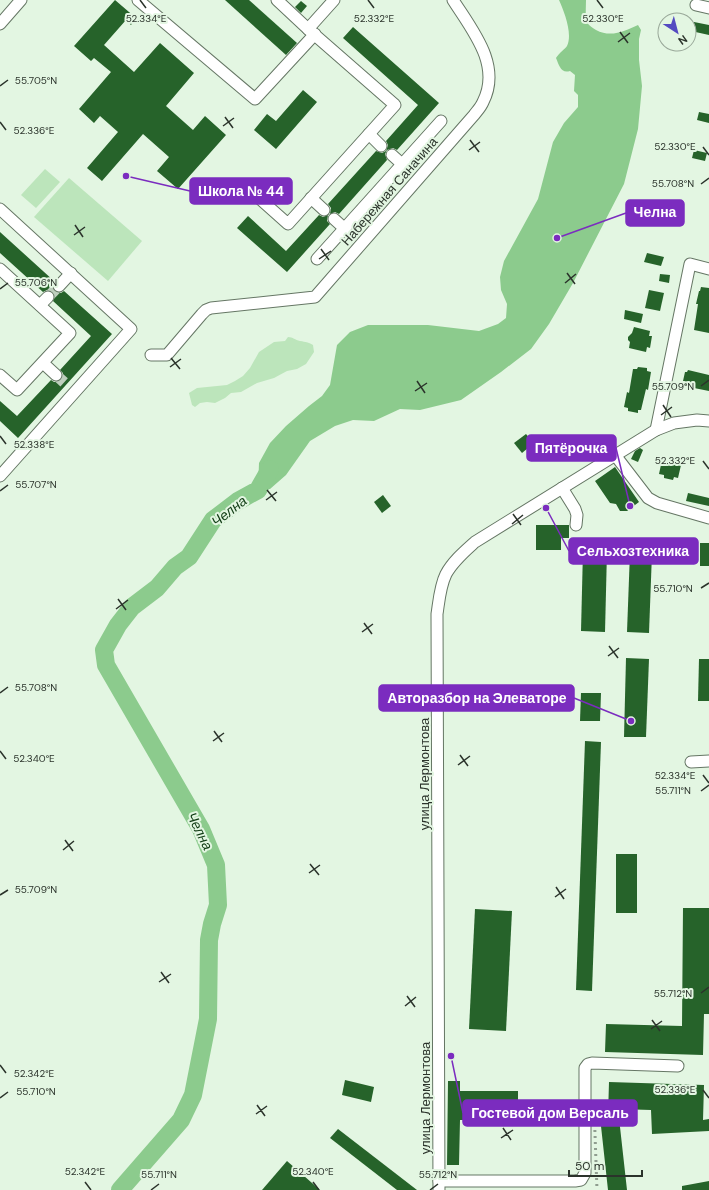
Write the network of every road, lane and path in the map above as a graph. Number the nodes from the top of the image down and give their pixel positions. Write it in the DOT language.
graph roads {
  1 [pos="21,0"];
  2 [pos="138,0"];
  3 [pos="277,0"];
  4 [pos="334,0"];
  5 [pos="453,0"];
  6 [pos="696,5"];
  7 [pos="709,8"];
  8 [pos="0,24"];
  9 [pos="311,31"];
  10 [pos="441,121"];
  11 [pos="369,134"];
  12 [pos="381,146"];
  13 [pos="392,155"];
  14 [pos="402,164"];
  15 [pos="260,198"];
  16 [pos="311,198"];
  17 [pos="0,209"];
  18 [pos="324,210"];
  19 [pos="334,219"];
  20 [pos="345,228"];
  21 [pos="317,259"];
  22 [pos="0,269"];
  23 [pos="709,269"];
  24 [pos="71,273"];
  25 [pos="59,286"];
  26 [pos="48,297"];
  27 [pos="40,305"];
  28 [pos="151,355"];
  29 [pos="43,363"];
  30 [pos="0,375"];
  31 [pos="56,375"];
  32 [pos="709,421"];
  33 [pos="656,430"];
  34 [pos="615,455"];
  35 [pos="0,476"];
  36 [pos="562,488"];
  37 [pos="709,518"];
  38 [pos="576,525"];
  39 [pos="709,761"];
  40 [pos="691,762"];
  41 [pos="678,1066"];
  42 [pos="439,1186"];
  1 -- 8 [label="street"];
  2 -- 9 [label="street"];
  3 -- 9 [label="street"];
  4 -- 9 [label="street"];
  5 -- 28 [label="street, Набережная Саначина"];
  6 -- 7 [label="street"];
  9 -- 11 [label="street"];
  10 -- 14 [label="street"];
  11 -- 12 [label="street"];
  11 -- 16 [label="street"];
  13 -- 14 [label="street"];
  14 -- 20 [label="street"];
  15 -- 16 [label="street"];
  16 -- 18 [label="street"];
  17 -- 24 [label="street"];
  19 -- 20 [label="street"];
  20 -- 21 [label="street"];
  22 -- 27 [label="street"];
  23 -- 33 [label="street"];
  24 -- 25 [label="street"];
  24 -- 35 [label="street"];
  26 -- 27 [label="street"];
  27 -- 29 [label="street"];
  29 -- 30 [label="street"];
  29 -- 31 [label="street"];
  32 -- 33 [label="street, улица Лермонтова"];
  33 -- 34 [label="street, улица Лермонтова"];
  34 -- 36 [label="street, улица Лермонтова"];
  34 -- 37 [label="street"];
  36 -- 38 [label="street"];
  36 -- 42 [label="street, улица Лермонтова"];
  39 -- 40 [label="street"];
  41 -- 42 [label="street"];
}
